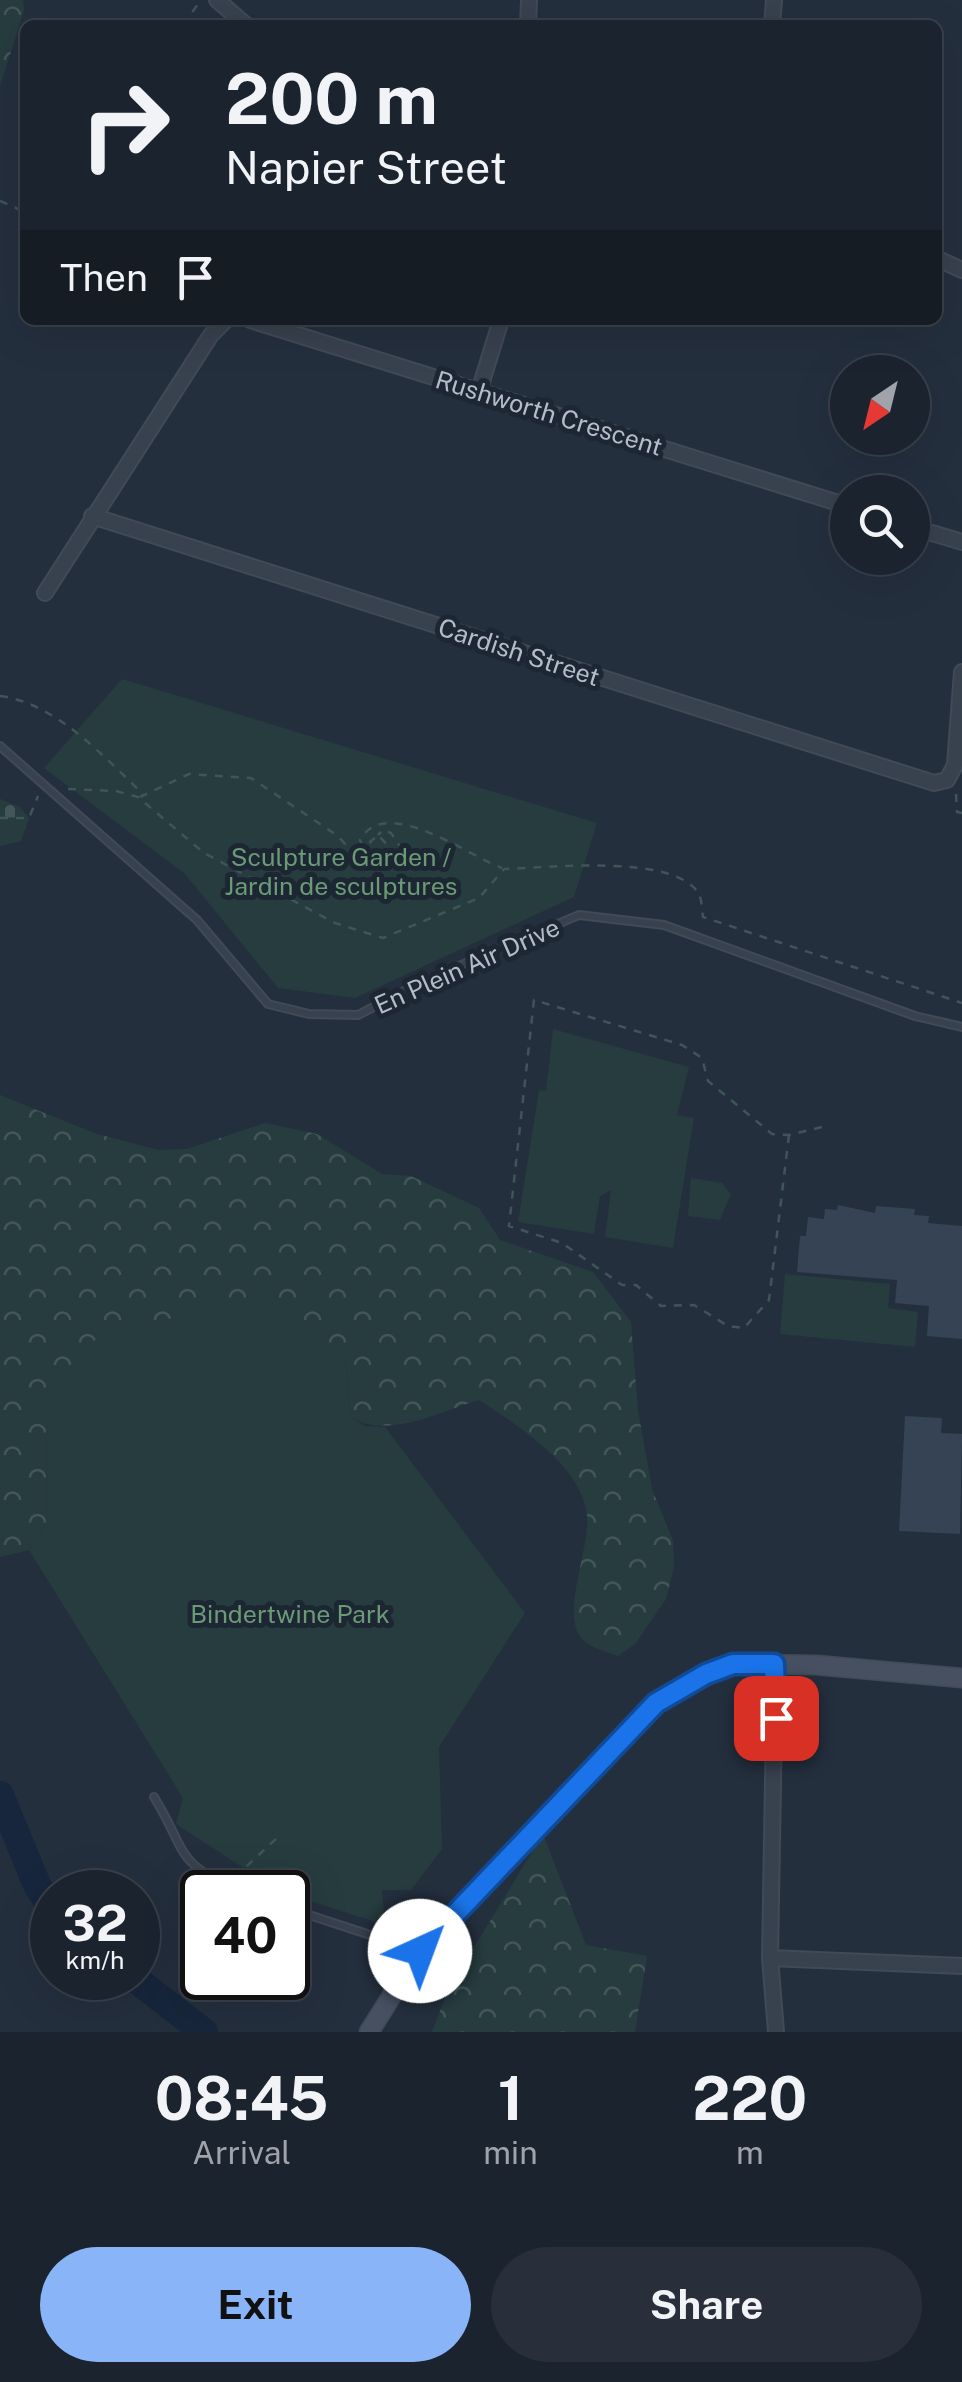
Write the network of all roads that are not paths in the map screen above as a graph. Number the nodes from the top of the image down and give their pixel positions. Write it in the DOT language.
graph roads {
  1 [pos="217,0"];
  2 [pos="240,20"];
  3 [pos="221,325"];
  4 [pos="266,325"];
  5 [pos="499,325"];
  6 [pos="479,391"];
  7 [pos="830,500"];
  8 [pos="92,516"];
  9 [pos="930,532"];
  10 [pos="962,542"];
  11 [pos="45,592"];
  12 [pos="962,672"];
  13 [pos="0,746"];
  14 [pos="962,1027"];
  15 [pos="774,1664"];
  16 [pos="962,1678"];
  17 [pos="154,1796"];
  18 [pos="204,1870"];
  19 [pos="310,1915"];
  20 [pos="420,1951"];
  21 [pos="770,1958"];
  22 [pos="962,1966"];
  23 [pos="369,2032"];
  24 [pos="776,2032"];
  1 -- 2 [label="street"];
  3 -- 8 [label="street"];
  4 -- 6 [label="street, Rushworth Crescent"];
  5 -- 6 [label="street"];
  6 -- 7 [label="street, Rushworth Crescent"];
  8 -- 11 [label="street"];
  8 -- 12 [label="street, Cardish Street"];
  9 -- 10 [label="street"];
  13 -- 14 [label="lane, En Plein Air Drive"];
  15 -- 16 [label="street"];
  15 -- 20 [label="street"];
  15 -- 21 [label="street"];
  17 -- 18 [label="lane"];
  19 -- 20 [label="lane"];
  20 -- 23 [label="street"];
  21 -- 22 [label="street"];
  21 -- 24 [label="street"];
}
